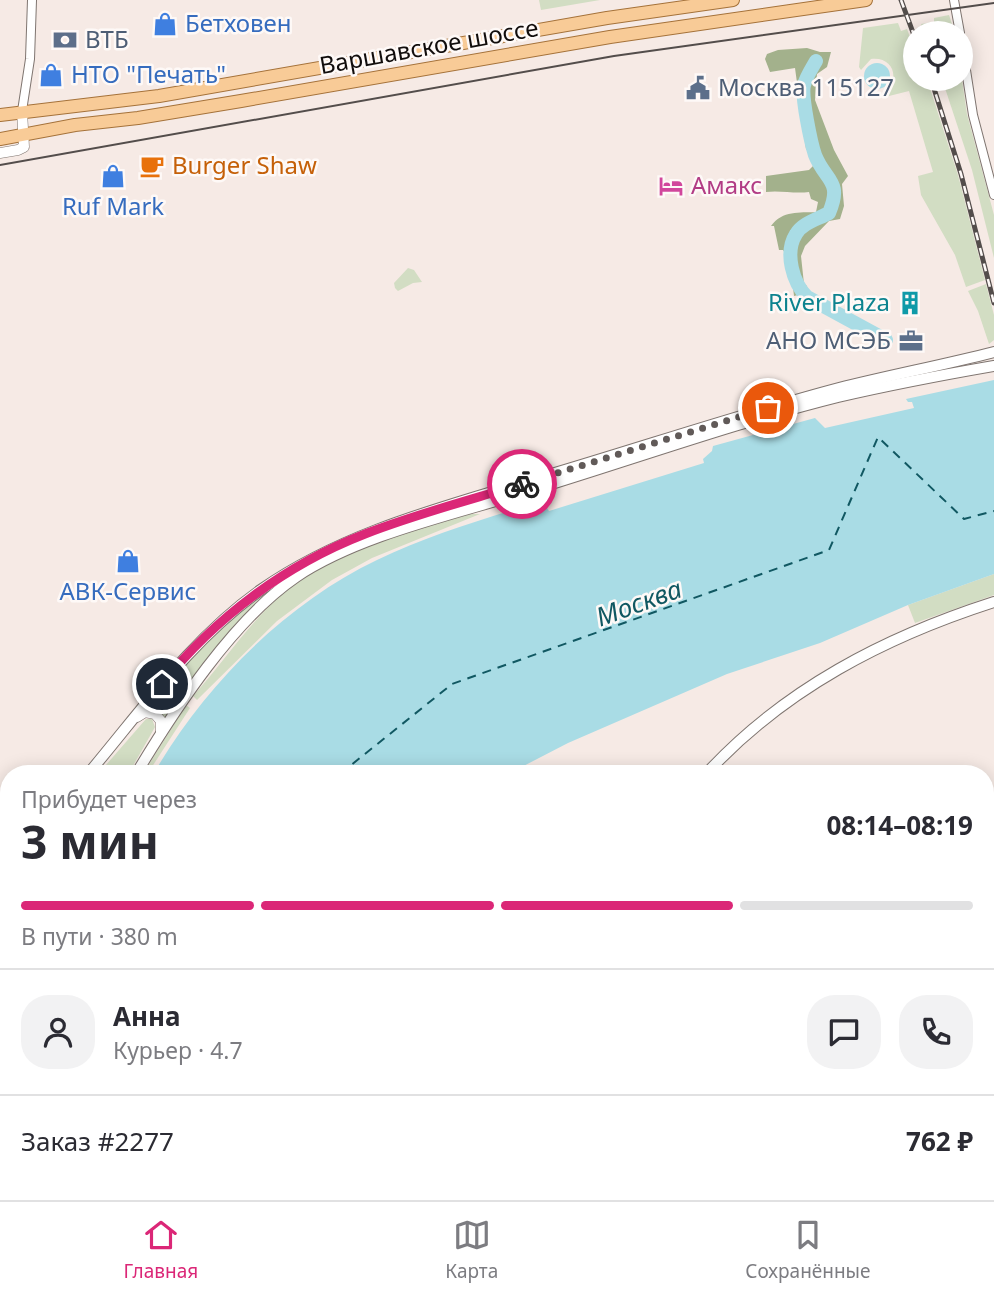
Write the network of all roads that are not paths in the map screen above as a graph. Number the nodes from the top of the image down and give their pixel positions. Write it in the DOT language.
graph roads {
  1 [pos="33,0"];
  2 [pos="733,0"];
  3 [pos="861,0"];
  4 [pos="955,0"];
  5 [pos="958,21"];
  6 [pos="969,91"];
  7 [pos="22,111"];
  8 [pos="0,115"];
  9 [pos="25,133"];
  10 [pos="0,139"];
  11 [pos="0,153"];
  12 [pos="994,195"];
  13 [pos="994,352"];
  14 [pos="994,366"];
  15 [pos="994,602"];
  16 [pos="135,719"];
  17 [pos="160,733"];
  18 [pos="96,765"];
  19 [pos="141,765"];
  20 [pos="715,765"];
  1 -- 7 [label="street"];
  2 -- 7 [label="main road, Варшавское шоссе"];
  3 -- 9 [label="main road, Варшавское шоссе"];
  4 -- 5 [label="street"];
  6 -- 12 [label="street"];
  7 -- 8 [label="main road, Варшавское шоссе"];
  7 -- 9 [label="street"];
  9 -- 10 [label="main road, Варшавское шоссе"];
  9 -- 11 [label="street"];
  13 -- 16 [label="main road"];
  14 -- 17 [label="main road"];
  15 -- 20 [label="main road"];
  16 -- 17 [label="street"];
  16 -- 18 [label="main road"];
  17 -- 19 [label="main road"];
}
